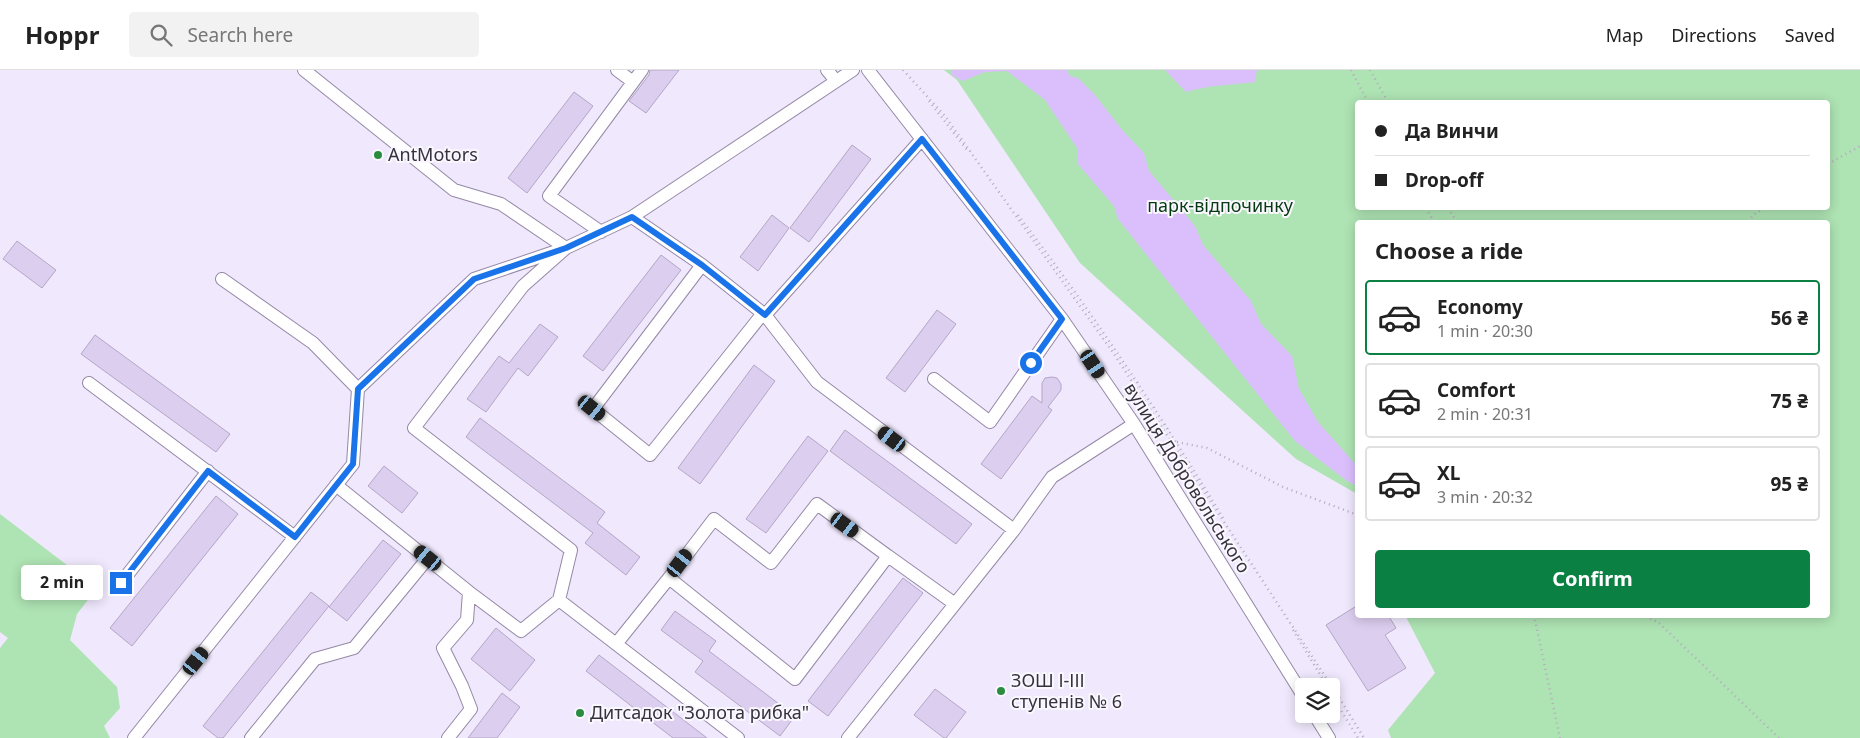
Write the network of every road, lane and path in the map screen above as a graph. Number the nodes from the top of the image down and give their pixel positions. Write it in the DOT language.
graph roads {
  1 [pos="304,70"];
  2 [pos="617,70"];
  3 [pos="642,70"];
  4 [pos="828,70"];
  5 [pos="853,70"];
  6 [pos="868,70"];
  7 [pos="904,70"];
  8 [pos="1351,70"];
  9 [pos="1370,70"];
  10 [pos="836,81"];
  11 [pos="633,82"];
  12 [pos="1367,100"];
  13 [pos="1387,100"];
  14 [pos="922,139"];
  15 [pos="1860,146"];
  16 [pos="1830,163"];
  17 [pos="992,182"];
  18 [pos="1761,210"];
  19 [pos="632,217"];
  20 [pos="1750,220"];
  21 [pos="601,232"];
  22 [pos="566,248"];
  23 [pos="702,265"];
  24 [pos="222,279"];
  25 [pos="765,315"];
  26 [pos="1062,319"];
  27 [pos="934,379"];
  28 [pos="89,383"];
  29 [pos="358,389"];
  30 [pos="1134,424"];
  31 [pos="1176,442"];
  32 [pos="208,471"];
  33 [pos="336,485"];
  34 [pos="1355,513"];
  35 [pos="1014,530"];
  36 [pos="295,537"];
  37 [pos="888,556"];
  38 [pos="428,558"];
  39 [pos="1259,575"];
  40 [pos="669,578"];
  41 [pos="121,583"];
  42 [pos="469,592"];
  43 [pos="559,600"];
  44 [pos="955,604"];
  45 [pos="1535,618"];
  46 [pos="1648,618"];
  47 [pos="616,644"];
  48 [pos="1322,678"];
  49 [pos="1295,683"];
  50 [pos="1340,709"];
  51 [pos="1320,723"];
  52 [pos="134,738"];
  53 [pos="251,738"];
  54 [pos="448,738"];
  55 [pos="738,738"];
  56 [pos="848,738"];
  57 [pos="1329,738"];
  58 [pos="1358,738"];
  59 [pos="1364,738"];
  60 [pos="1560,738"];
  61 [pos="1779,738"];
  1 -- 22 [label="street"];
  2 -- 11 [label="street"];
  3 -- 11 [label="street"];
  4 -- 10 [label="street"];
  5 -- 10 [label="street"];
  6 -- 14 [label="street, вулиця Добровольського"];
  7 -- 17 [label="path"];
  8 -- 12 [label="path"];
  9 -- 13 [label="path"];
  10 -- 19 [label="street"];
  11 -- 21 [label="street"];
  14 -- 25 [label="street"];
  14 -- 26 [label="street, вулиця Добровольського"];
  15 -- 16 [label="path"];
  17 -- 31 [label="path"];
  17 -- 39 [label="path"];
  18 -- 20 [label="path"];
  19 -- 21 [label="street"];
  19 -- 23 [label="street"];
  21 -- 22 [label="street"];
  22 -- 29 [label="street"];
  22 -- 43 [label="street"];
  23 -- 25 [label="street"];
  23 -- 25 [label="street"];
  24 -- 29 [label="street"];
  25 -- 35 [label="street"];
  26 -- 27 [label="street"];
  26 -- 30 [label="street, вулиця Добровольського"];
  28 -- 32 [label="street"];
  29 -- 33 [label="street"];
  30 -- 35 [label="street"];
  30 -- 49 [label="street, вулиця Добровольського"];
  31 -- 34 [label="path"];
  31 -- 39 [label="path"];
  32 -- 36 [label="street"];
  32 -- 41 [label="street"];
  33 -- 36 [label="street"];
  33 -- 38 [label="street"];
  35 -- 44 [label="street"];
  36 -- 52 [label="street"];
  37 -- 40 [label="street"];
  37 -- 40 [label="street"];
  37 -- 44 [label="street"];
  38 -- 42 [label="street"];
  38 -- 53 [label="street"];
  39 -- 48 [label="path"];
  39 -- 59 [label="path"];
  40 -- 47 [label="street"];
  42 -- 43 [label="street"];
  42 -- 54 [label="street"];
  43 -- 47 [label="street"];
  44 -- 56 [label="street"];
  45 -- 60 [label="path"];
  46 -- 61 [label="path"];
  47 -- 55 [label="street"];
  50 -- 58 [label="path"];
  51 -- 57 [label="street"];
}
